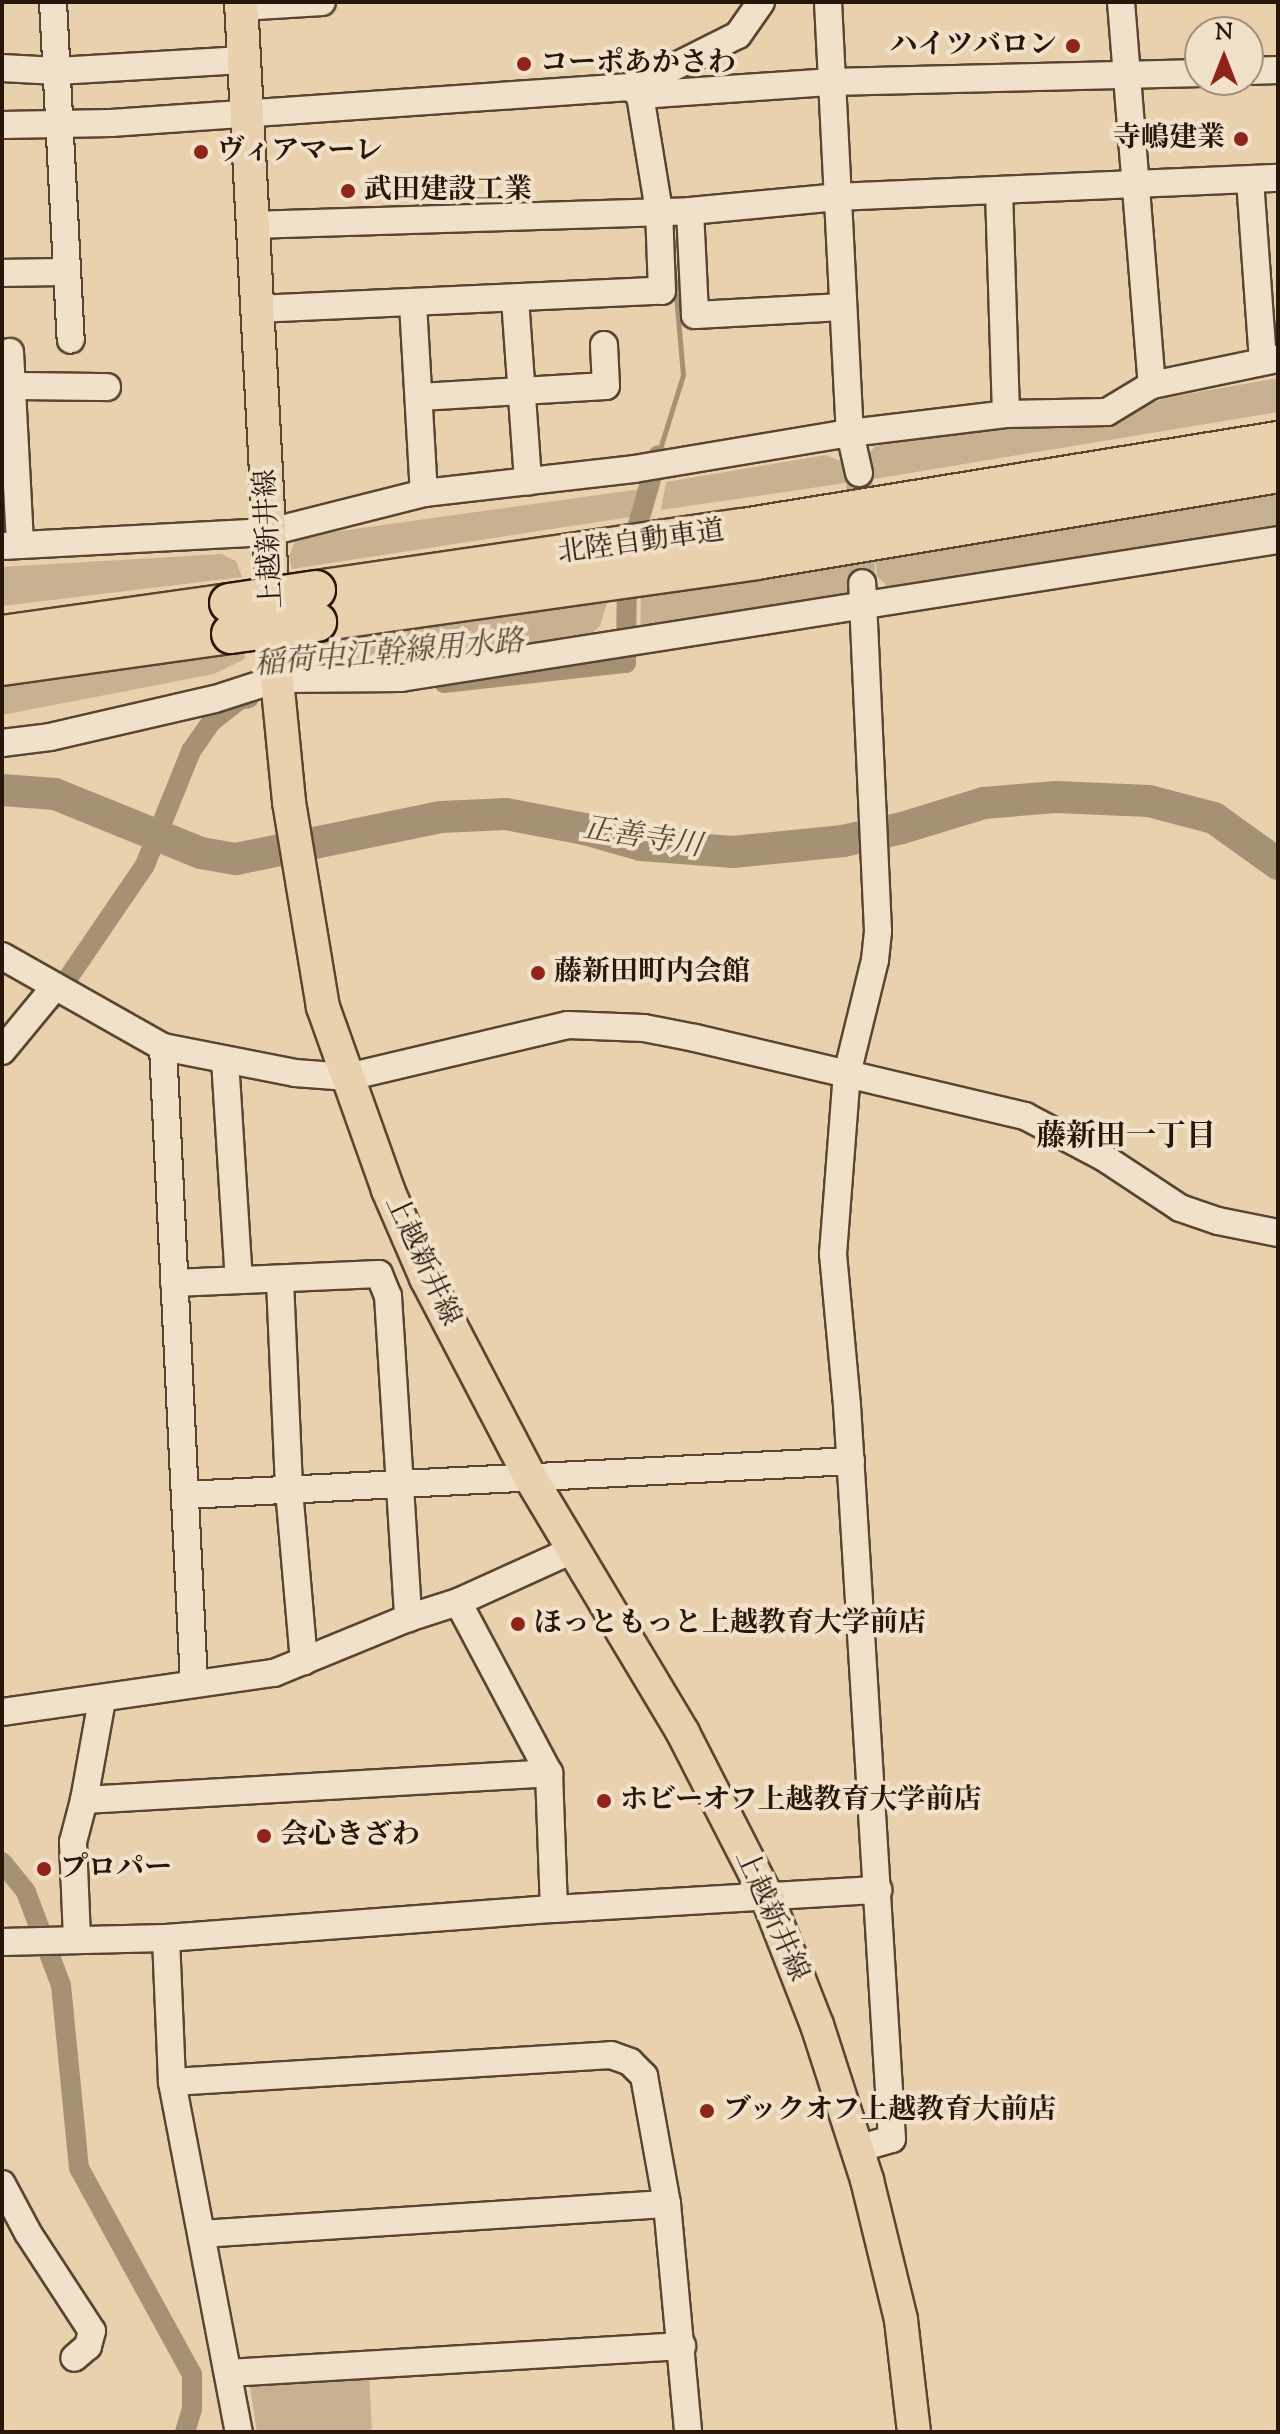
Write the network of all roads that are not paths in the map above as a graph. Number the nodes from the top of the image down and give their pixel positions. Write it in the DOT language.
graph roads {
  1 [pos="53,2"];
  2 [pos="322,2"];
  3 [pos="761,2"];
  4 [pos="828,2"];
  5 [pos="1121,2"];
  6 [pos="241,4"];
  7 [pos="243,60"];
  8 [pos="2,68"];
  9 [pos="57,71"];
  10 [pos="1184,74"];
  11 [pos="1126,76"];
  12 [pos="833,82"];
  13 [pos="640,95"];
  14 [pos="247,114"];
  15 [pos="61,124"];
  16 [pos="2,125"];
  17 [pos="1278,178"];
  18 [pos="1250,180"];
  19 [pos="1136,186"];
  20 [pos="999,191"];
  21 [pos="837,197"];
  22 [pos="659,211"];
  23 [pos="690,211"];
  24 [pos="251,225"];
  25 [pos="66,272"];
  26 [pos="2,273"];
  27 [pos="515,299"];
  28 [pos="413,304"];
  29 [pos="843,307"];
  30 [pos="258,309"];
  31 [pos="71,340"];
  32 [pos="604,345"];
  33 [pos="10,352"];
  34 [pos="1270,360"];
  35 [pos="1152,385"];
  36 [pos="12,386"];
  37 [pos="107,387"];
  38 [pos="521,392"];
  39 [pos="420,397"];
  40 [pos="1006,414"];
  41 [pos="850,433"];
  42 [pos="1278,441"];
  43 [pos="859,473"];
  44 [pos="1278,473"];
  45 [pos="528,482"];
  46 [pos="424,493"];
  47 [pos="270,532"];
  48 [pos="1278,540"];
  49 [pos="11,546"];
  50 [pos="863,594"];
  51 [pos="316,606"];
  52 [pos="230,618"];
  53 [pos="2,635"];
  54 [pos="2,666"];
  55 [pos="277,679"];
  56 [pos="2,743"];
  57 [pos="2,956"];
  58 [pos="54,988"];
  59 [pos="163,1047"];
  60 [pos="2,1051"];
  61 [pos="225,1060"];
  62 [pos="847,1074"];
  63 [pos="348,1077"];
  64 [pos="1278,1233"];
  65 [pos="239,1280"];
  66 [pos="280,1281"];
  67 [pos="174,1283"];
  68 [pos="851,1461"];
  69 [pos="530,1477"];
  70 [pos="398,1484"];
  71 [pos="289,1490"];
  72 [pos="185,1495"];
  73 [pos="575,1549"];
  74 [pos="458,1602"];
  75 [pos="408,1618"];
  76 [pos="304,1661"];
  77 [pos="194,1683"];
  78 [pos="102,1700"];
  79 [pos="2,1712"];
  80 [pos="549,1773"];
  81 [pos="84,1800"];
  82 [pos="878,1890"];
  83 [pos="767,1897"];
  84 [pos="554,1909"];
  85 [pos="77,1938"];
  86 [pos="166,1938"];
  87 [pos="2,1942"];
  88 [pos="172,2082"];
  89 [pos="857,2149"];
  90 [pos="2,2184"];
  91 [pos="667,2204"];
  92 [pos="202,2234"];
  93 [pos="682,2346"];
  94 [pos="74,2358"];
  95 [pos="228,2373"];
  96 [pos="239,2432"];
  97 [pos="688,2432"];
  98 [pos="914,2432"];
  1 -- 9 [label="street"];
  2 -- 6 [label="street"];
  3 -- 13 [label="street"];
  4 -- 12 [label="street"];
  5 -- 11 [label="street"];
  6 -- 7 [label="main road, 上越新井線"];
  7 -- 9 [label="street"];
  7 -- 14 [label="main road, 上越新井線"];
  8 -- 9 [label="street"];
  9 -- 15 [label="street"];
  10 -- 11 [label="street"];
  11 -- 12 [label="street"];
  11 -- 19 [label="street"];
  12 -- 13 [label="street"];
  12 -- 21 [label="street"];
  13 -- 14 [label="street"];
  13 -- 22 [label="street"];
  14 -- 15 [label="street"];
  14 -- 24 [label="main road, 上越新井線"];
  15 -- 16 [label="street"];
  15 -- 25 [label="street"];
  17 -- 18 [label="street"];
  18 -- 19 [label="street"];
  18 -- 34 [label="street"];
  19 -- 20 [label="street"];
  19 -- 35 [label="street"];
  20 -- 21 [label="street"];
  20 -- 40 [label="street"];
  21 -- 23 [label="street"];
  21 -- 29 [label="street"];
  22 -- 23 [label="street"];
  22 -- 24 [label="street"];
  22 -- 27 [label="street"];
  23 -- 29 [label="street"];
  24 -- 30 [label="main road, 上越新井線"];
  25 -- 26 [label="street"];
  25 -- 31 [label="street"];
  27 -- 28 [label="street"];
  27 -- 38 [label="street"];
  28 -- 30 [label="street"];
  28 -- 39 [label="street"];
  29 -- 41 [label="street"];
  30 -- 47 [label="main road, 上越新井線"];
  32 -- 38 [label="street"];
  33 -- 36 [label="street"];
  34 -- 35 [label="street"];
  35 -- 40 [label="street"];
  36 -- 37 [label="street"];
  36 -- 49 [label="street"];
  38 -- 39 [label="street"];
  38 -- 45 [label="street"];
  39 -- 46 [label="street"];
  40 -- 41 [label="street"];
  41 -- 43 [label="street"];
  41 -- 45 [label="street"];
  42 -- 51 [label="highway, 北陸自動車道"];
  44 -- 51 [label="highway, 北陸自動車道"];
  45 -- 46 [label="street"];
  46 -- 47 [label="street"];
  47 -- 49 [label="street"];
  47 -- 55 [label="main road, 上越新井線"];
  48 -- 50 [label="street"];
  50 -- 55 [label="street"];
  50 -- 62 [label="street"];
  51 -- 52 [label="highway, 北陸自動車道, bridge"];
  52 -- 53 [label="highway, 北陸自動車道"];
  52 -- 54 [label="highway, 北陸自動車道"];
  55 -- 56 [label="street"];
  55 -- 63 [label="main road, 上越新井線"];
  57 -- 58 [label="street"];
  58 -- 59 [label="street"];
  58 -- 60 [label="street"];
  59 -- 61 [label="street"];
  59 -- 67 [label="street"];
  61 -- 63 [label="street"];
  61 -- 65 [label="street"];
  62 -- 63 [label="street"];
  62 -- 64 [label="street"];
  62 -- 68 [label="street"];
  63 -- 69 [label="main road, 上越新井線"];
  65 -- 66 [label="street"];
  65 -- 67 [label="street"];
  66 -- 70 [label="street"];
  66 -- 71 [label="street"];
  67 -- 72 [label="street"];
  68 -- 69 [label="street"];
  68 -- 82 [label="street"];
  69 -- 70 [label="street"];
  69 -- 73 [label="main road, 上越新井線"];
  70 -- 71 [label="street"];
  70 -- 75 [label="street"];
  71 -- 72 [label="street"];
  71 -- 76 [label="street"];
  72 -- 77 [label="street"];
  73 -- 74 [label="street"];
  73 -- 83 [label="main road, 上越新井線"];
  74 -- 75 [label="street"];
  74 -- 80 [label="street"];
  75 -- 76 [label="street"];
  76 -- 77 [label="street"];
  77 -- 78 [label="street"];
  78 -- 79 [label="street"];
  78 -- 81 [label="street"];
  80 -- 81 [label="street"];
  80 -- 84 [label="street"];
  81 -- 85 [label="street"];
  82 -- 83 [label="street"];
  82 -- 89 [label="street"];
  83 -- 84 [label="street"];
  83 -- 89 [label="main road, 上越新井線"];
  84 -- 86 [label="street"];
  85 -- 86 [label="street"];
  85 -- 87 [label="street"];
  86 -- 88 [label="street"];
  88 -- 91 [label="street"];
  88 -- 92 [label="street"];
  89 -- 98 [label="main road, 上越新井線"];
  90 -- 94 [label="street"];
  91 -- 92 [label="street"];
  91 -- 93 [label="street"];
  92 -- 95 [label="street"];
  93 -- 95 [label="street"];
  93 -- 97 [label="street"];
  95 -- 96 [label="street"];
}
